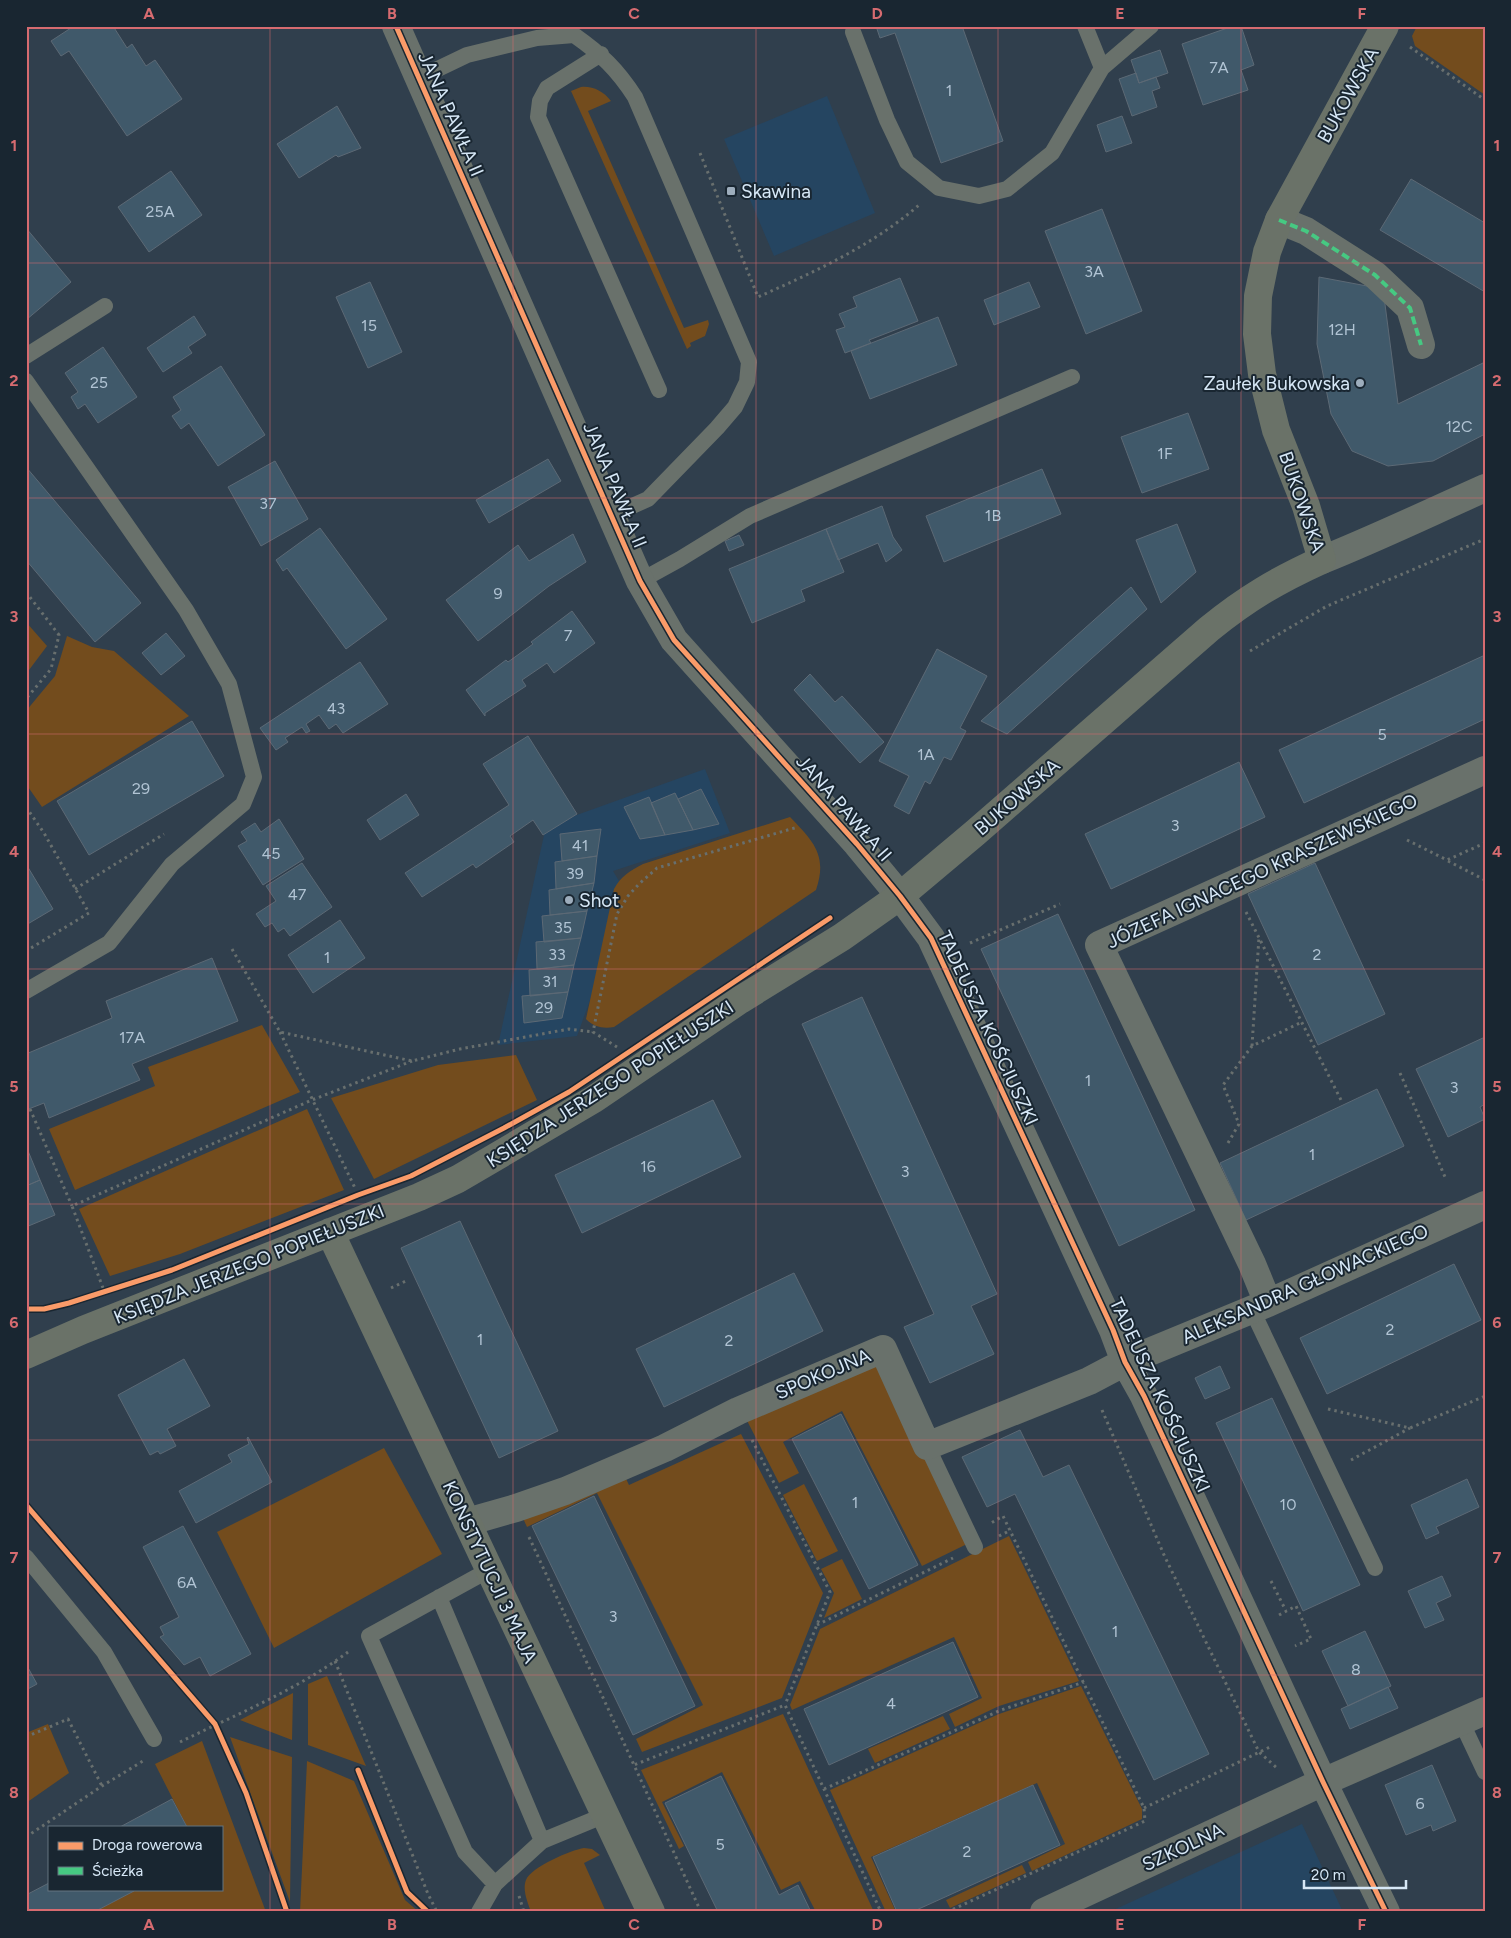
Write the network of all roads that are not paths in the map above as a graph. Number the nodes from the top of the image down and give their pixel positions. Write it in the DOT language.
graph roads {
  1 [pos="396,26"];
  2 [pos="1085,26"];
  3 [pos="1151,26"];
  4 [pos="853,32"];
  5 [pos="1395,35"];
  6 [pos="601,54"];
  7 [pos="1102,68"];
  8 [pos="419,78"];
  9 [pos="1279,220"];
  10 [pos="105,306"];
  11 [pos="1421,345"];
  12 [pos="26,356"];
  13 [pos="1072,377"];
  14 [pos="26,381"];
  15 [pos="659,390"];
  16 [pos="1485,488"];
  17 [pos="612,515"];
  18 [pos="1322,560"];
  19 [pos="640,581"];
  20 [pos="1485,770"];
  21 [pos="900,896"];
  22 [pos="26,991"];
  23 [pos="1485,1205"];
  24 [pos="330,1232"];
  25 [pos="1260,1307"];
  26 [pos="26,1355"];
  27 [pos="1125,1362"];
  28 [pos="927,1446"];
  29 [pos="467,1522"];
  30 [pos="975,1547"];
  31 [pos="26,1557"];
  32 [pos="1375,1568"];
  33 [pos="490,1570"];
  34 [pos="440,1597"];
  35 [pos="1473,1716"];
  36 [pos="154,1739"];
  37 [pos="1485,1772"];
  38 [pos="1314,1787"];
  39 [pos="605,1815"];
  40 [pos="542,1842"];
  41 [pos="495,1884"];
  42 [pos="479,1912"];
  43 [pos="651,1912"];
  44 [pos="1044,1912"];
  45 [pos="1386,1912"];
  1 -- 8 [label="street, JANA PAWŁA II"];
  2 -- 7 [label="lane"];
  3 -- 7 [label="lane"];
  4 -- 7 [label="lane"];
  5 -- 9 [label="street, BUKOWSKA"];
  6 -- 8 [label="lane"];
  6 -- 15 [label="lane"];
  6 -- 17 [label="lane"];
  8 -- 17 [label="street, JANA PAWŁA II"];
  9 -- 11 [label="street"];
  9 -- 18 [label="street, BUKOWSKA"];
  10 -- 12 [label="lane"];
  13 -- 19 [label="lane"];
  14 -- 22 [label="lane"];
  16 -- 18 [label="street"];
  17 -- 19 [label="street, JANA PAWŁA II"];
  18 -- 21 [label="street, BUKOWSKA"];
  19 -- 21 [label="street, JANA PAWŁA II"];
  20 -- 25 [label="street, JÓZEFA IGNACEGO KRASZEWSKIEGO"];
  21 -- 24 [label="street, KSIĘDZA JERZEGO POPIEŁUSZKI"];
  21 -- 27 [label="street, TADEUSZA KOŚCIUSZKI"];
  23 -- 25 [label="street, ALEKSANDRA GŁOWACKIEGO"];
  24 -- 26 [label="street, KSIĘDZA JERZEGO POPIEŁUSZKI"];
  24 -- 29 [label="street, KONSTYTUCJI 3 MAJA"];
  25 -- 27 [label="street, ALEKSANDRA GŁOWACKIEGO"];
  25 -- 32 [label="lane"];
  27 -- 28 [label="street"];
  27 -- 38 [label="street, TADEUSZA KOŚCIUSZKI"];
  28 -- 29 [label="street, SPOKOJNA"];
  28 -- 30 [label="lane"];
  29 -- 33 [label="street, KONSTYTUCJI 3 MAJA"];
  31 -- 36 [label="lane"];
  33 -- 34 [label="lane"];
  33 -- 39 [label="street, KONSTYTUCJI 3 MAJA"];
  34 -- 40 [label="lane"];
  34 -- 41 [label="lane"];
  35 -- 37 [label="lane"];
  35 -- 38 [label="street, SZKOLNA"];
  38 -- 44 [label="street, SZKOLNA"];
  38 -- 45 [label="street, TADEUSZA KOŚCIUSZKI"];
  39 -- 40 [label="lane"];
  39 -- 43 [label="street, KONSTYTUCJI 3 MAJA"];
  40 -- 41 [label="lane"];
  41 -- 42 [label="lane"];
}
